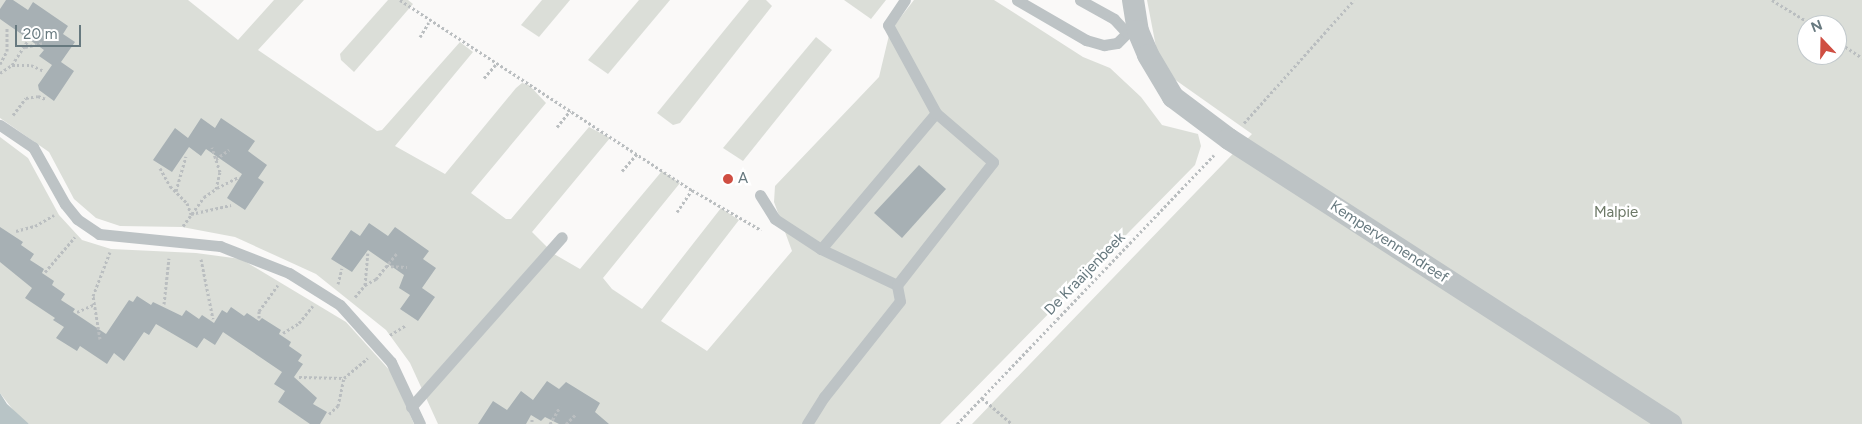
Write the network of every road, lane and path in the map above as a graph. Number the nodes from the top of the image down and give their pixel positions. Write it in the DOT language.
graph roads {
  1 [pos="400,0"];
  2 [pos="906,0"];
  3 [pos="1016,0"];
  4 [pos="1080,0"];
  5 [pos="1133,0"];
  6 [pos="1354,0"];
  7 [pos="1772,0"];
  8 [pos="1797,15"];
  9 [pos="429,22"];
  10 [pos="7,28"];
  11 [pos="36,28"];
  12 [pos="1132,32"];
  13 [pos="420,37"];
  14 [pos="44,44"];
  15 [pos="25,47"];
  16 [pos="1847,48"];
  17 [pos="1862,58"];
  18 [pos="0,64"];
  19 [pos="496,64"];
  20 [pos="12,65"];
  21 [pos="44,71"];
  22 [pos="0,73"];
  23 [pos="484,78"];
  24 [pos="46,99"];
  25 [pos="570,111"];
  26 [pos="936,113"];
  27 [pos="2,126"];
  28 [pos="557,127"];
  29 [pos="1229,139"];
  30 [pos="212,147"];
  31 [pos="229,150"];
  32 [pos="637,154"];
  33 [pos="186,156"];
  34 [pos="216,159"];
  35 [pos="160,168"];
  36 [pos="622,171"];
  37 [pos="239,177"];
  38 [pos="216,189"];
  39 [pos="692,190"];
  40 [pos="176,192"];
  41 [pos="760,195"];
  42 [pos="231,205"];
  43 [pos="67,207"];
  44 [pos="677,212"];
  45 [pos="191,214"];
  46 [pos="84,224"];
  47 [pos="16,231"];
  48 [pos="768,234"];
  49 [pos="114,236"];
  50 [pos="562,237"];
  51 [pos="175,240"];
  52 [pos="201,243"];
  53 [pos="820,249"];
  54 [pos="368,253"];
  55 [pos="396,253"];
  56 [pos="386,266"];
  57 [pos="407,267"];
  58 [pos="45,272"];
  59 [pos="289,273"];
  60 [pos="365,285"];
  61 [pos="897,286"];
  62 [pos="322,294"];
  63 [pos="95,304"];
  64 [pos="164,304"];
  65 [pos="344,310"];
  66 [pos="77,312"];
  67 [pos="259,318"];
  68 [pos="213,319"];
  69 [pos="282,333"];
  70 [pos="100,340"];
  71 [pos="379,349"];
  72 [pos="299,377"];
  73 [pos="344,378"];
  74 [pos="982,398"];
  75 [pos="411,407"];
  76 [pos="560,407"];
  77 [pos="329,414"];
  78 [pos="576,414"];
  79 [pos="532,419"];
  80 [pos="420,424"];
  81 [pos="532,424"];
  82 [pos="550,424"];
  83 [pos="566,424"];
  84 [pos="807,424"];
  85 [pos="957,424"];
  86 [pos="1012,424"];
  87 [pos="1671,424"];
  1 -- 9 [label="path"];
  2 -- 26 [label="lane"];
  3 -- 12 [label="lane"];
  4 -- 12 [label="lane"];
  5 -- 12 [label="street, Kempervennendreef"];
  6 -- 29 [label="path, De Kraaijenbeek"];
  7 -- 8 [label="path"];
  9 -- 13 [label="path"];
  9 -- 19 [label="path"];
  10 -- 18 [label="path"];
  11 -- 15 [label="path"];
  12 -- 29 [label="street, Kempervennendreef"];
  14 -- 15 [label="path"];
  15 -- 20 [label="path"];
  16 -- 17 [label="path"];
  19 -- 23 [label="path"];
  19 -- 25 [label="path"];
  20 -- 21 [label="path"];
  20 -- 22 [label="path"];
  24 -- 27 [label="path"];
  25 -- 28 [label="path"];
  25 -- 32 [label="path"];
  26 -- 53 [label="lane"];
  26 -- 61 [label="lane"];
  27 -- 43 [label="lane"];
  29 -- 74 [label="path, De Kraaijenbeek"];
  29 -- 87 [label="street, Kempervennendreef"];
  30 -- 34 [label="path"];
  31 -- 34 [label="path"];
  32 -- 36 [label="path"];
  32 -- 39 [label="path"];
  33 -- 40 [label="path"];
  34 -- 38 [label="path"];
  35 -- 40 [label="path"];
  37 -- 38 [label="path"];
  38 -- 45 [label="path"];
  39 -- 44 [label="path"];
  39 -- 48 [label="path"];
  40 -- 45 [label="path"];
  41 -- 53 [label="lane"];
  42 -- 45 [label="path"];
  43 -- 46 [label="lane"];
  43 -- 47 [label="path"];
  45 -- 51 [label="path"];
  46 -- 49 [label="lane"];
  46 -- 58 [label="path"];
  49 -- 51 [label="lane"];
  49 -- 63 [label="path"];
  50 -- 75 [label="lane"];
  51 -- 52 [label="lane"];
  51 -- 64 [label="path"];
  52 -- 59 [label="lane"];
  52 -- 68 [label="path"];
  53 -- 61 [label="lane"];
  54 -- 60 [label="path"];
  55 -- 56 [label="path"];
  56 -- 57 [label="path"];
  56 -- 60 [label="path"];
  59 -- 62 [label="lane"];
  59 -- 67 [label="path"];
  60 -- 65 [label="path"];
  61 -- 84 [label="lane"];
  62 -- 65 [label="lane"];
  62 -- 69 [label="path"];
  63 -- 66 [label="path"];
  63 -- 70 [label="path"];
  65 -- 71 [label="lane"];
  71 -- 73 [label="path"];
  71 -- 75 [label="lane"];
  72 -- 73 [label="path"];
  73 -- 77 [label="path"];
  74 -- 85 [label="path, De Kraaijenbeek"];
  74 -- 86 [label="path"];
  75 -- 80 [label="lane"];
  76 -- 82 [label="path"];
  78 -- 83 [label="path"];
  79 -- 81 [label="path"];
}
